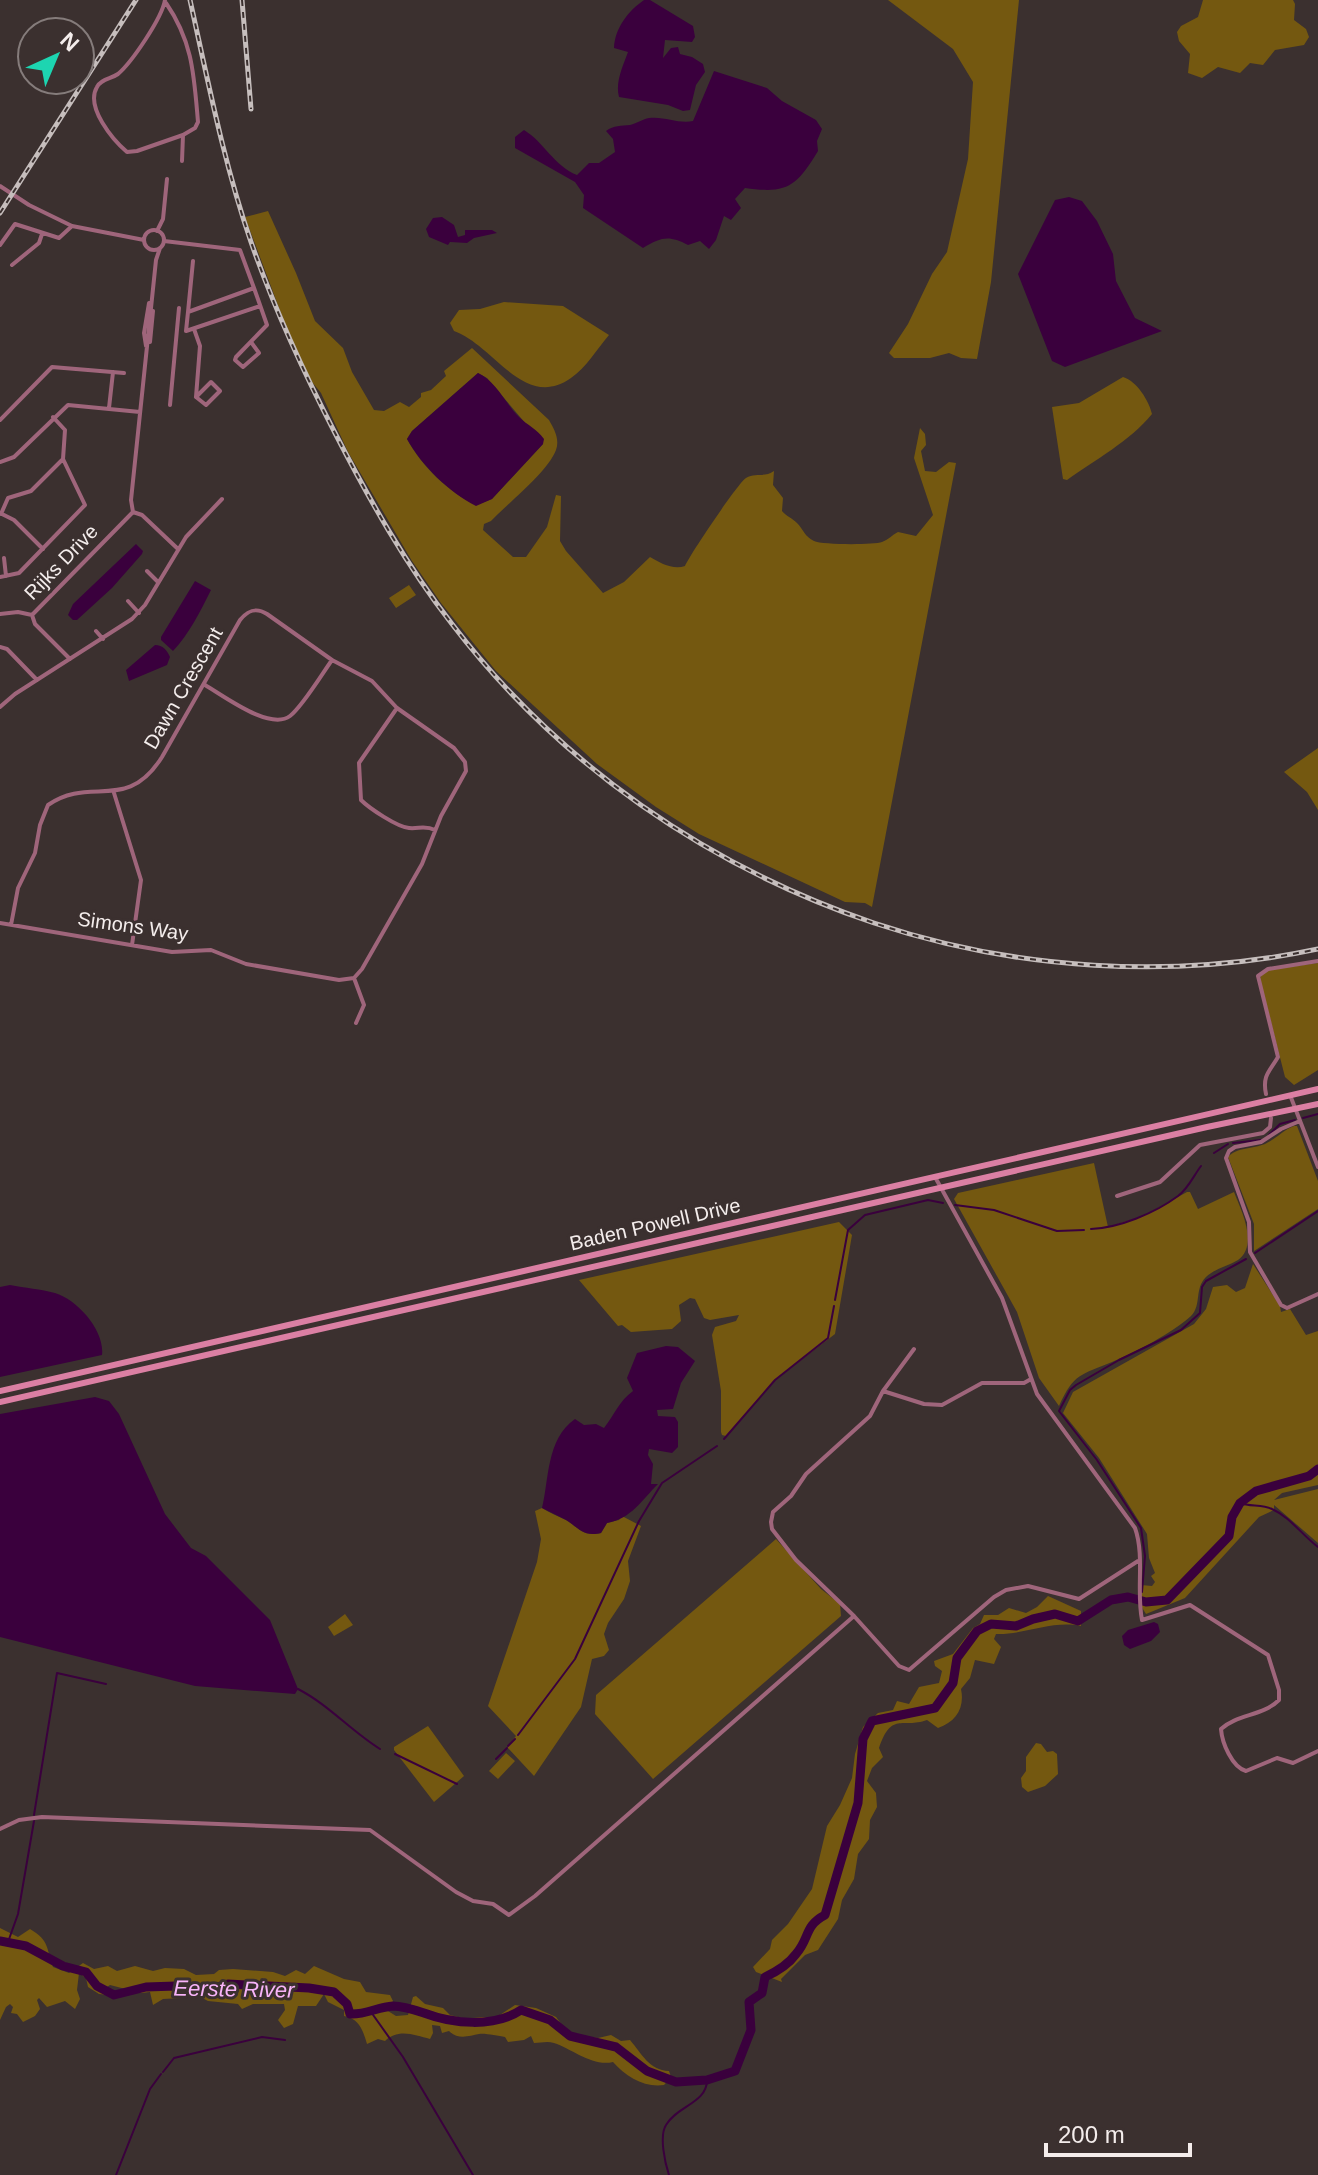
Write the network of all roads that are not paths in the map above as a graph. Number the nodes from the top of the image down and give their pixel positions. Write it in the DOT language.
graph roads {
  1 [pos="164,1"];
  2 [pos="183,135"];
  3 [pos="182,161"];
  4 [pos="167,179"];
  5 [pos="0,186"];
  6 [pos="72,226"];
  7 [pos="157,231"];
  8 [pos="42,234"];
  9 [pos="144,240"];
  10 [pos="164,241"];
  11 [pos="0,245"];
  12 [pos="160,248"];
  13 [pos="152,250"];
  14 [pos="156,260"];
  15 [pos="193,261"];
  16 [pos="12,265"];
  17 [pos="254,288"];
  18 [pos="260,306"];
  19 [pos="179,308"];
  20 [pos="188,312"];
  21 [pos="194,329"];
  22 [pos="177,330"];
  23 [pos="186,331"];
  24 [pos="251,342"];
  25 [pos="113,372"];
  26 [pos="124,373"];
  27 [pos="196,397"];
  28 [pos="170,405"];
  29 [pos="109,408"];
  30 [pos="140,412"];
  31 [pos="53,417"];
  32 [pos="0,420"];
  33 [pos="63,459"];
  34 [pos="0,462"];
  35 [pos="222,499"];
  36 [pos="136,512"];
  37 [pos="0,514"];
  38 [pos="43,549"];
  39 [pos="178,549"];
  40 [pos="4,558"];
  41 [pos="147,571"];
  42 [pos="3,577"];
  43 [pos="158,582"];
  44 [pos="128,601"];
  45 [pos="139,613"];
  46 [pos="0,614"];
  47 [pos="32,615"];
  48 [pos="96,631"];
  49 [pos="103,639"];
  50 [pos="0,647"];
  51 [pos="70,659"];
  52 [pos="332,660"];
  53 [pos="37,680"];
  54 [pos="204,685"];
  55 [pos="0,707"];
  56 [pos="397,708"];
  57 [pos="114,793"];
  58 [pos="435,830"];
  59 [pos="0,923"];
  60 [pos="11,925"];
  61 [pos="132,945"];
  62 [pos="1318,961"];
  63 [pos="354,978"];
  64 [pos="356,1023"];
  65 [pos="1318,1089"];
  66 [pos="1266,1094"];
  67 [pos="1290,1095"];
  68 [pos="1318,1104"];
  69 [pos="1295,1108"];
  70 [pos="1271,1118"];
  71 [pos="1300,1121"];
  72 [pos="1233,1140"];
  73 [pos="1229,1151"];
  74 [pos="1318,1167"];
  75 [pos="935,1177"];
  76 [pos="941,1188"];
  77 [pos="1117,1196"];
  78 [pos="1318,1294"];
  79 [pos="914,1349"];
  80 [pos="1031,1379"];
  81 [pos="0,1391"];
  82 [pos="883,1391"];
  83 [pos="0,1402"];
  84 [pos="1138,1561"];
  85 [pos="854,1616"];
  86 [pos="1318,1751"];
  87 [pos="0,1829"];
  1 -- 2 [label="street"];
  1 -- 2 [label="street"];
  2 -- 3 [label="street"];
  4 -- 7 [label="street"];
  5 -- 6 [label="street"];
  6 -- 8 [label="street"];
  6 -- 9 [label="street"];
  7 -- 9 [label="street"];
  7 -- 10 [label="street"];
  8 -- 11 [label="street"];
  8 -- 16 [label="street"];
  9 -- 13 [label="street"];
  10 -- 12 [label="street"];
  10 -- 17 [label="street"];
  12 -- 13 [label="street"];
  12 -- 14 [label="street"];
  13 -- 14 [label="street"];
  14 -- 30 [label="street"];
  15 -- 20 [label="street"];
  17 -- 18 [label="street"];
  17 -- 20 [label="street"];
  18 -- 21 [label="street"];
  18 -- 24 [label="street"];
  19 -- 22 [label="street"];
  20 -- 23 [label="street"];
  21 -- 23 [label="street"];
  21 -- 27 [label="street"];
  22 -- 23 [label="street"];
  22 -- 28 [label="street"];
  24 -- 24 [label="street"];
  25 -- 26 [label="street"];
  25 -- 29 [label="street"];
  25 -- 32 [label="street"];
  27 -- 27 [label="street"];
  29 -- 30 [label="street"];
  29 -- 31 [label="street"];
  30 -- 36 [label="street"];
  31 -- 33 [label="street"];
  31 -- 34 [label="street"];
  33 -- 37 [label="street"];
  33 -- 38 [label="street"];
  35 -- 39 [label="street"];
  36 -- 39 [label="street"];
  36 -- 47 [label="street, Rijks Drive"];
  37 -- 38 [label="street"];
  38 -- 42 [label="street"];
  39 -- 43 [label="street"];
  40 -- 42 [label="street"];
  41 -- 43 [label="street"];
  43 -- 45 [label="street"];
  44 -- 45 [label="street"];
  45 -- 49 [label="street"];
  46 -- 47 [label="street, Rijks Drive"];
  47 -- 51 [label="street"];
  48 -- 49 [label="street"];
  49 -- 51 [label="street"];
  50 -- 53 [label="street"];
  51 -- 53 [label="street"];
  52 -- 54 [label="street"];
  52 -- 54 [label="street, Dawn Crescent"];
  52 -- 56 [label="street, Dawn Crescent"];
  53 -- 55 [label="street"];
  54 -- 57 [label="street, Dawn Crescent"];
  56 -- 58 [label="street, Dawn Crescent"];
  56 -- 58 [label="street"];
  57 -- 60 [label="street, Dawn Crescent"];
  57 -- 61 [label="street"];
  58 -- 63 [label="street, Dawn Crescent"];
  59 -- 60 [label="street, Simons Way"];
  60 -- 61 [label="street, Simons Way"];
  61 -- 63 [label="street, Simons Way"];
  62 -- 66 [label="street"];
  63 -- 64 [label="street"];
  65 -- 67 [label="main road, Baden Powell Drive"];
  67 -- 69 [label="street"];
  67 -- 75 [label="main road, Baden Powell Drive"];
  68 -- 69 [label="main road, Baden Powell Drive"];
  69 -- 71 [label="street"];
  69 -- 76 [label="main road, Baden Powell Drive"];
  70 -- 72 [label="street"];
  71 -- 73 [label="street"];
  71 -- 74 [label="street"];
  72 -- 73 [label="street"];
  72 -- 77 [label="street"];
  73 -- 78 [label="street"];
  75 -- 76 [label="street"];
  75 -- 81 [label="main road, Baden Powell Drive"];
  76 -- 80 [label="street"];
  76 -- 83 [label="main road, Baden Powell Drive"];
  79 -- 82 [label="street"];
  80 -- 82 [label="street"];
  80 -- 84 [label="street"];
  82 -- 85 [label="street"];
  84 -- 85 [label="street"];
  84 -- 86 [label="street"];
  85 -- 87 [label="street"];
}
